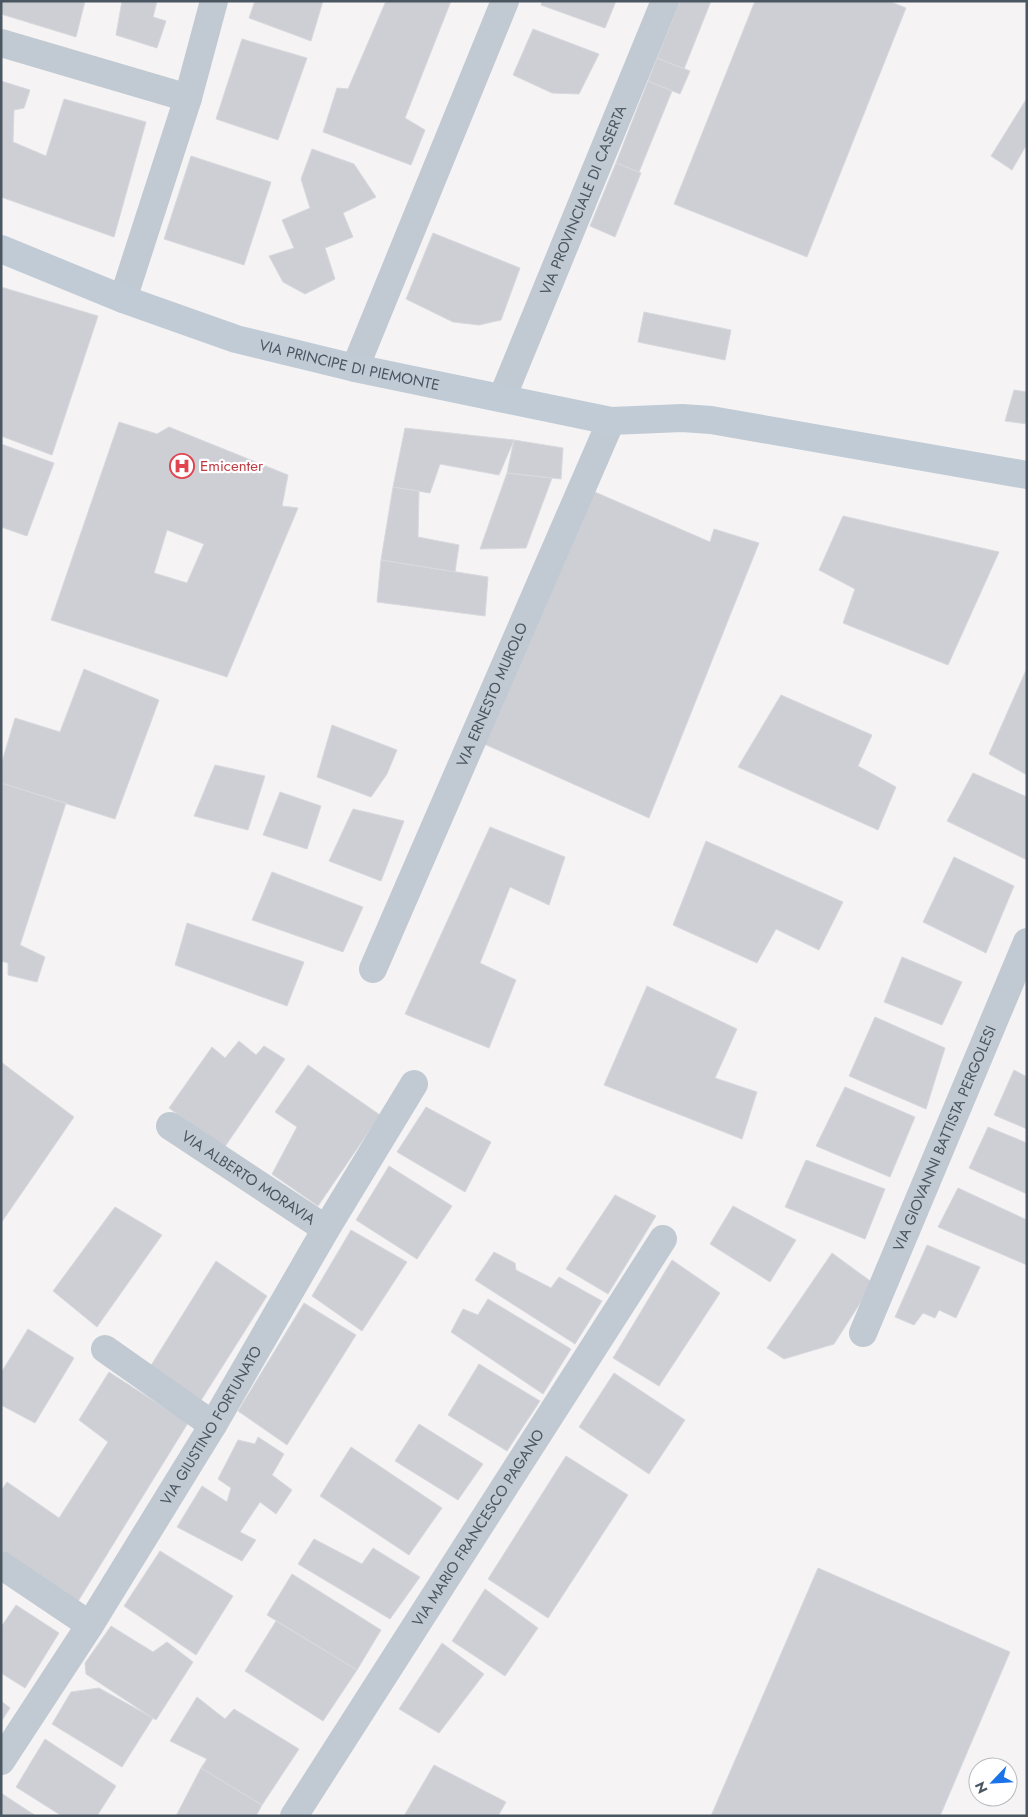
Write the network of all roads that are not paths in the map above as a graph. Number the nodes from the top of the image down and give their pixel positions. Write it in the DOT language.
graph roads {
  1 [pos="214,1"];
  2 [pos="505,1"];
  3 [pos="664,1"];
  4 [pos="1,43"];
  5 [pos="188,98"];
  6 [pos="1,249"];
  7 [pos="124,299"];
  8 [pos="355,368"];
  9 [pos="502,398"];
  10 [pos="611,421"];
  11 [pos="1027,475"];
  12 [pos="1027,942"];
  13 [pos="373,969"];
  14 [pos="414,1084"];
  15 [pos="170,1126"];
  16 [pos="326,1229"];
  17 [pos="663,1239"];
  18 [pos="863,1334"];
  19 [pos="105,1349"];
  20 [pos="213,1425"];
  21 [pos="1,1565"];
  22 [pos="90,1625"];
  23 [pos="1,1761"];
  24 [pos="294,1816"];
  1 -- 5 [label="street"];
  2 -- 8 [label="street"];
  3 -- 9 [label="street, VIA PROVINCIALE DI CASERTA"];
  4 -- 5 [label="street"];
  5 -- 7 [label="street"];
  6 -- 7 [label="main road, VIA PRINCIPE DI PIEMONTE"];
  7 -- 8 [label="main road, VIA PRINCIPE DI PIEMONTE"];
  8 -- 9 [label="main road, VIA PRINCIPE DI PIEMONTE"];
  9 -- 10 [label="main road, VIA PRINCIPE DI PIEMONTE"];
  10 -- 11 [label="main road, VIA PRINCIPE DI PIEMONTE"];
  10 -- 13 [label="street, VIA ERNESTO MUROLO"];
  12 -- 18 [label="street, VIA GIOVANNI BATTISTA PERGOLESI"];
  14 -- 16 [label="street, VIA GIUSTINO FORTUNATO"];
  15 -- 16 [label="street, VIA ALBERTO MORAVIA"];
  16 -- 20 [label="street, VIA GIUSTINO FORTUNATO"];
  17 -- 24 [label="street, VIA MARIO FRANCESCO PAGANO"];
  19 -- 20 [label="street"];
  20 -- 22 [label="street, VIA GIUSTINO FORTUNATO"];
  21 -- 22 [label="street"];
  22 -- 23 [label="street, VIA GIUSTINO FORTUNATO"];
}
